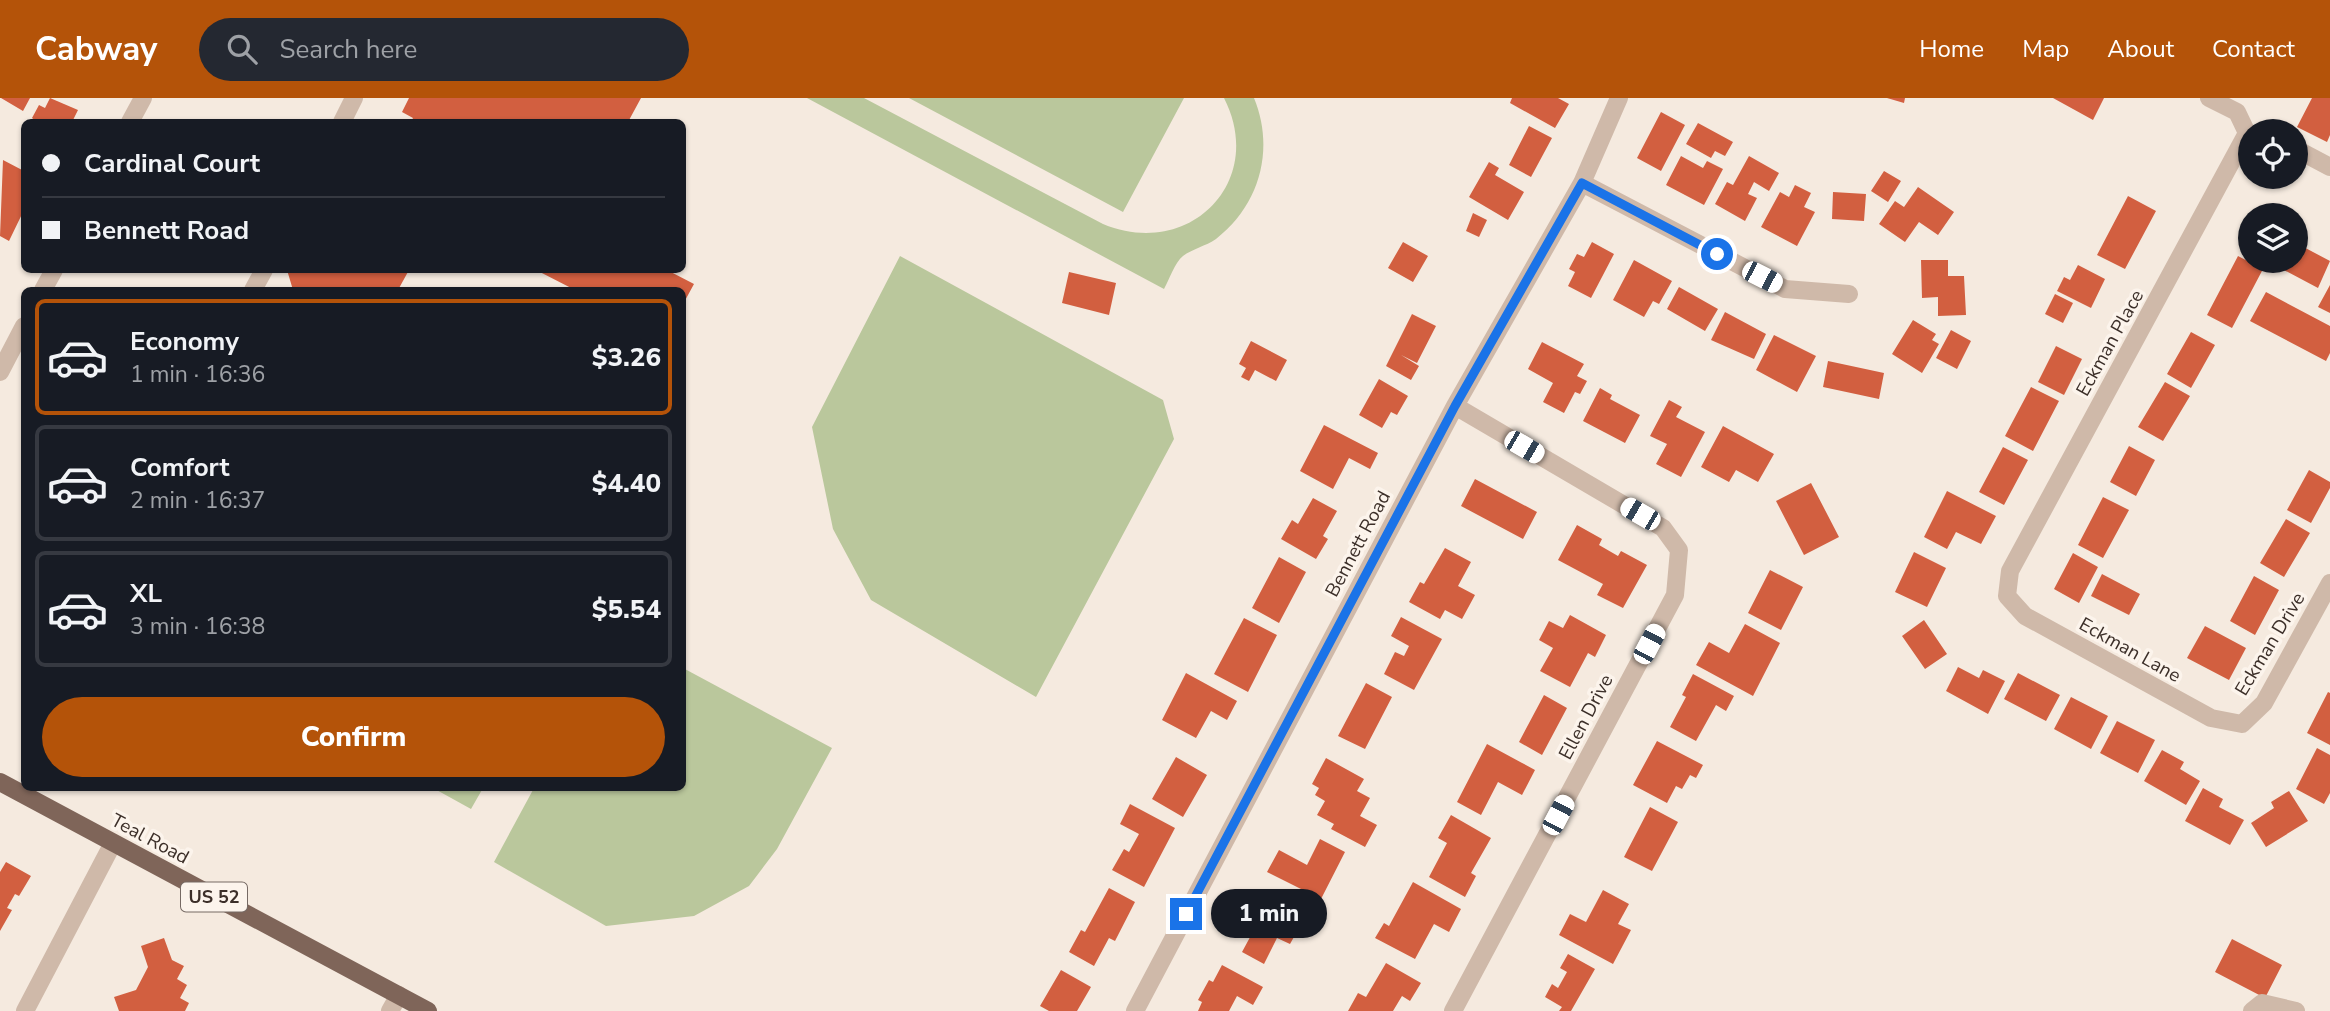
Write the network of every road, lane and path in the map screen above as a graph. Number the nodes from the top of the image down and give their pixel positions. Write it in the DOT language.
graph roads {
  1 [pos="143,98"];
  2 [pos="354,98"];
  3 [pos="1619,98"];
  4 [pos="2208,98"];
  5 [pos="132,119"];
  6 [pos="344,119"];
  7 [pos="2241,119"];
  8 [pos="2238,153"];
  9 [pos="2308,155"];
  10 [pos="2330,167"];
  11 [pos="1582,183"];
  12 [pos="1849,294"];
  13 [pos="18,352"];
  14 [pos="0,372"];
  15 [pos="1455,406"];
  16 [pos="2330,583"];
  17 [pos="2007,596"];
  18 [pos="2242,724"];
  19 [pos="0,782"];
  20 [pos="114,844"];
  21 [pos="394,1003"];
  22 [pos="25,1011"];
  23 [pos="428,1011"];
  24 [pos="1135,1011"];
  25 [pos="1453,1011"];
  26 [pos="2252,1011"];
  27 [pos="2296,1011"];
  1 -- 5 [label="street"];
  2 -- 6 [label="street"];
  3 -- 11 [label="street, Bennett Road"];
  4 -- 7 [label="street, Eckman Place"];
  8 -- 17 [label="street, Eckman Place"];
  9 -- 10 [label="street"];
  11 -- 12 [label="street"];
  11 -- 15 [label="street, Bennett Road"];
  13 -- 14 [label="street"];
  15 -- 24 [label="street, Bennett Road"];
  15 -- 25 [label="street, Ellen Drive"];
  16 -- 18 [label="street, Eckman Drive"];
  17 -- 18 [label="street, Eckman Lane"];
  19 -- 20 [label="main road, Teal Road / US 52"];
  20 -- 21 [label="main road, Teal Road / US 52"];
  20 -- 22 [label="street"];
  21 -- 23 [label="main road, Teal Road / US 52"];
  26 -- 27 [label="street"];
}
